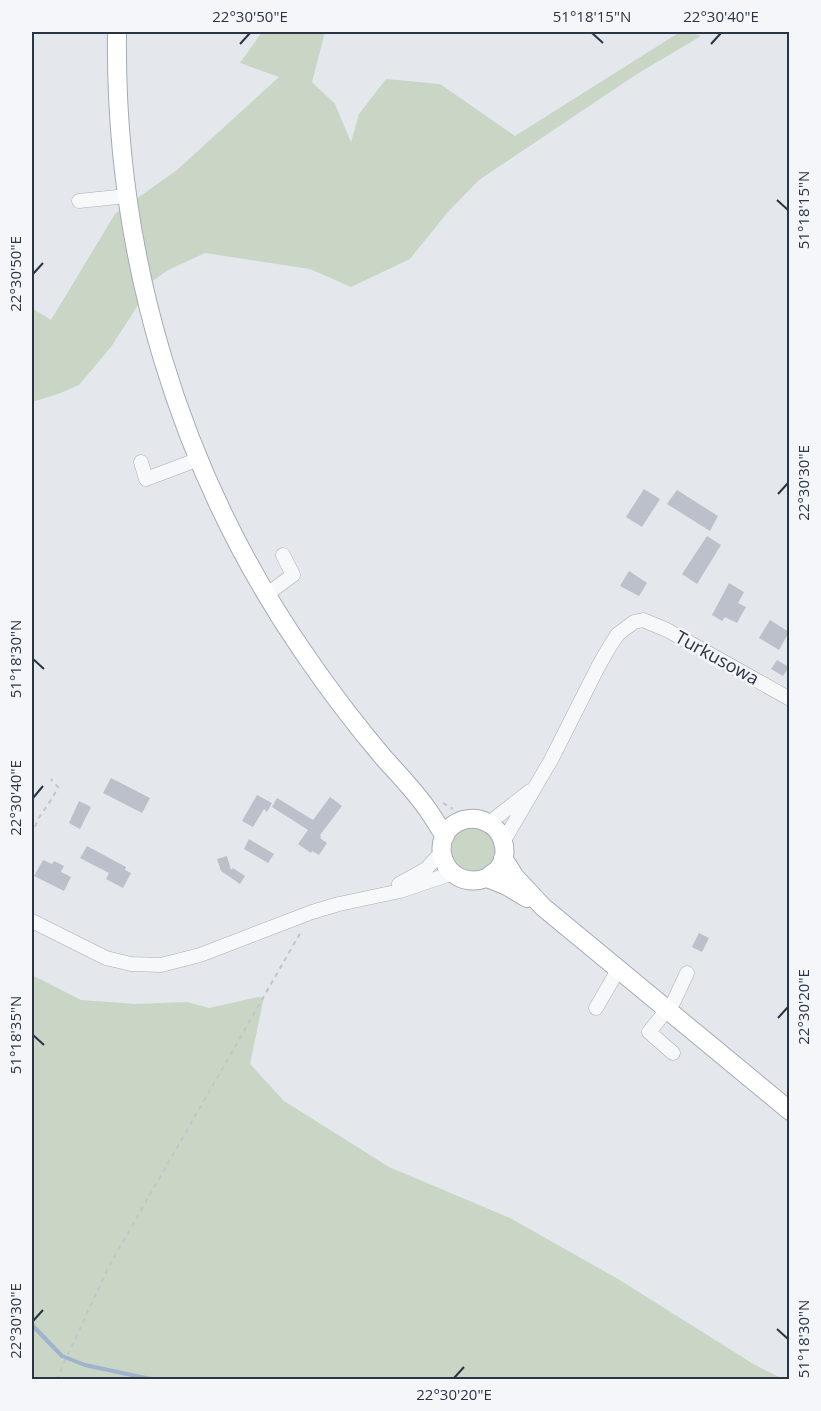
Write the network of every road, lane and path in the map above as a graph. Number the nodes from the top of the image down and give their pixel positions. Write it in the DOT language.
graph roads {
  1 [pos="117,32"];
  2 [pos="127,196"];
  3 [pos="79,201"];
  4 [pos="199,459"];
  5 [pos="141,462"];
  6 [pos="283,555"];
  7 [pos="266,595"];
  8 [pos="787,693"];
  9 [pos="51,779"];
  10 [pos="408,785"];
  11 [pos="537,786"];
  12 [pos="436,798"];
  13 [pos="460,816"];
  14 [pos="489,823"];
  15 [pos="32,835"];
  16 [pos="443,844"];
  17 [pos="503,850"];
  18 [pos="453,873"];
  19 [pos="487,878"];
  20 [pos="373,896"];
  21 [pos="543,907"];
  22 [pos="312,912"];
  23 [pos="32,921"];
  24 [pos="618,970"];
  25 [pos="687,974"];
  26 [pos="596,1008"];
  27 [pos="667,1010"];
  28 [pos="674,1053"];
  29 [pos="789,1111"];
  30 [pos="57,1380"];
  1 -- 2 [label="main road"];
  2 -- 3 [label="street"];
  2 -- 4 [label="main road"];
  4 -- 5 [label="street"];
  4 -- 7 [label="main road"];
  6 -- 7 [label="street"];
  7 -- 10 [label="main road"];
  8 -- 11 [label="street, Turkusowa"];
  9 -- 15 [label="path"];
  10 -- 13 [label="main road"];
  10 -- 16 [label="main road"];
  11 -- 14 [label="street"];
  11 -- 17 [label="street"];
  12 -- 13 [label="path"];
  13 -- 14 [label="main road"];
  13 -- 16 [label="main road"];
  14 -- 17 [label="main road"];
  16 -- 18 [label="main road"];
  16 -- 20 [label="street"];
  17 -- 19 [label="main road"];
  17 -- 21 [label="main road"];
  18 -- 19 [label="main road"];
  18 -- 20 [label="street"];
  19 -- 21 [label="main road"];
  20 -- 22 [label="street"];
  21 -- 24 [label="main road"];
  22 -- 23 [label="street"];
  22 -- 30 [label="path"];
  24 -- 26 [label="street"];
  24 -- 27 [label="main road"];
  25 -- 27 [label="street"];
  27 -- 28 [label="street"];
  27 -- 29 [label="main road"];
}
